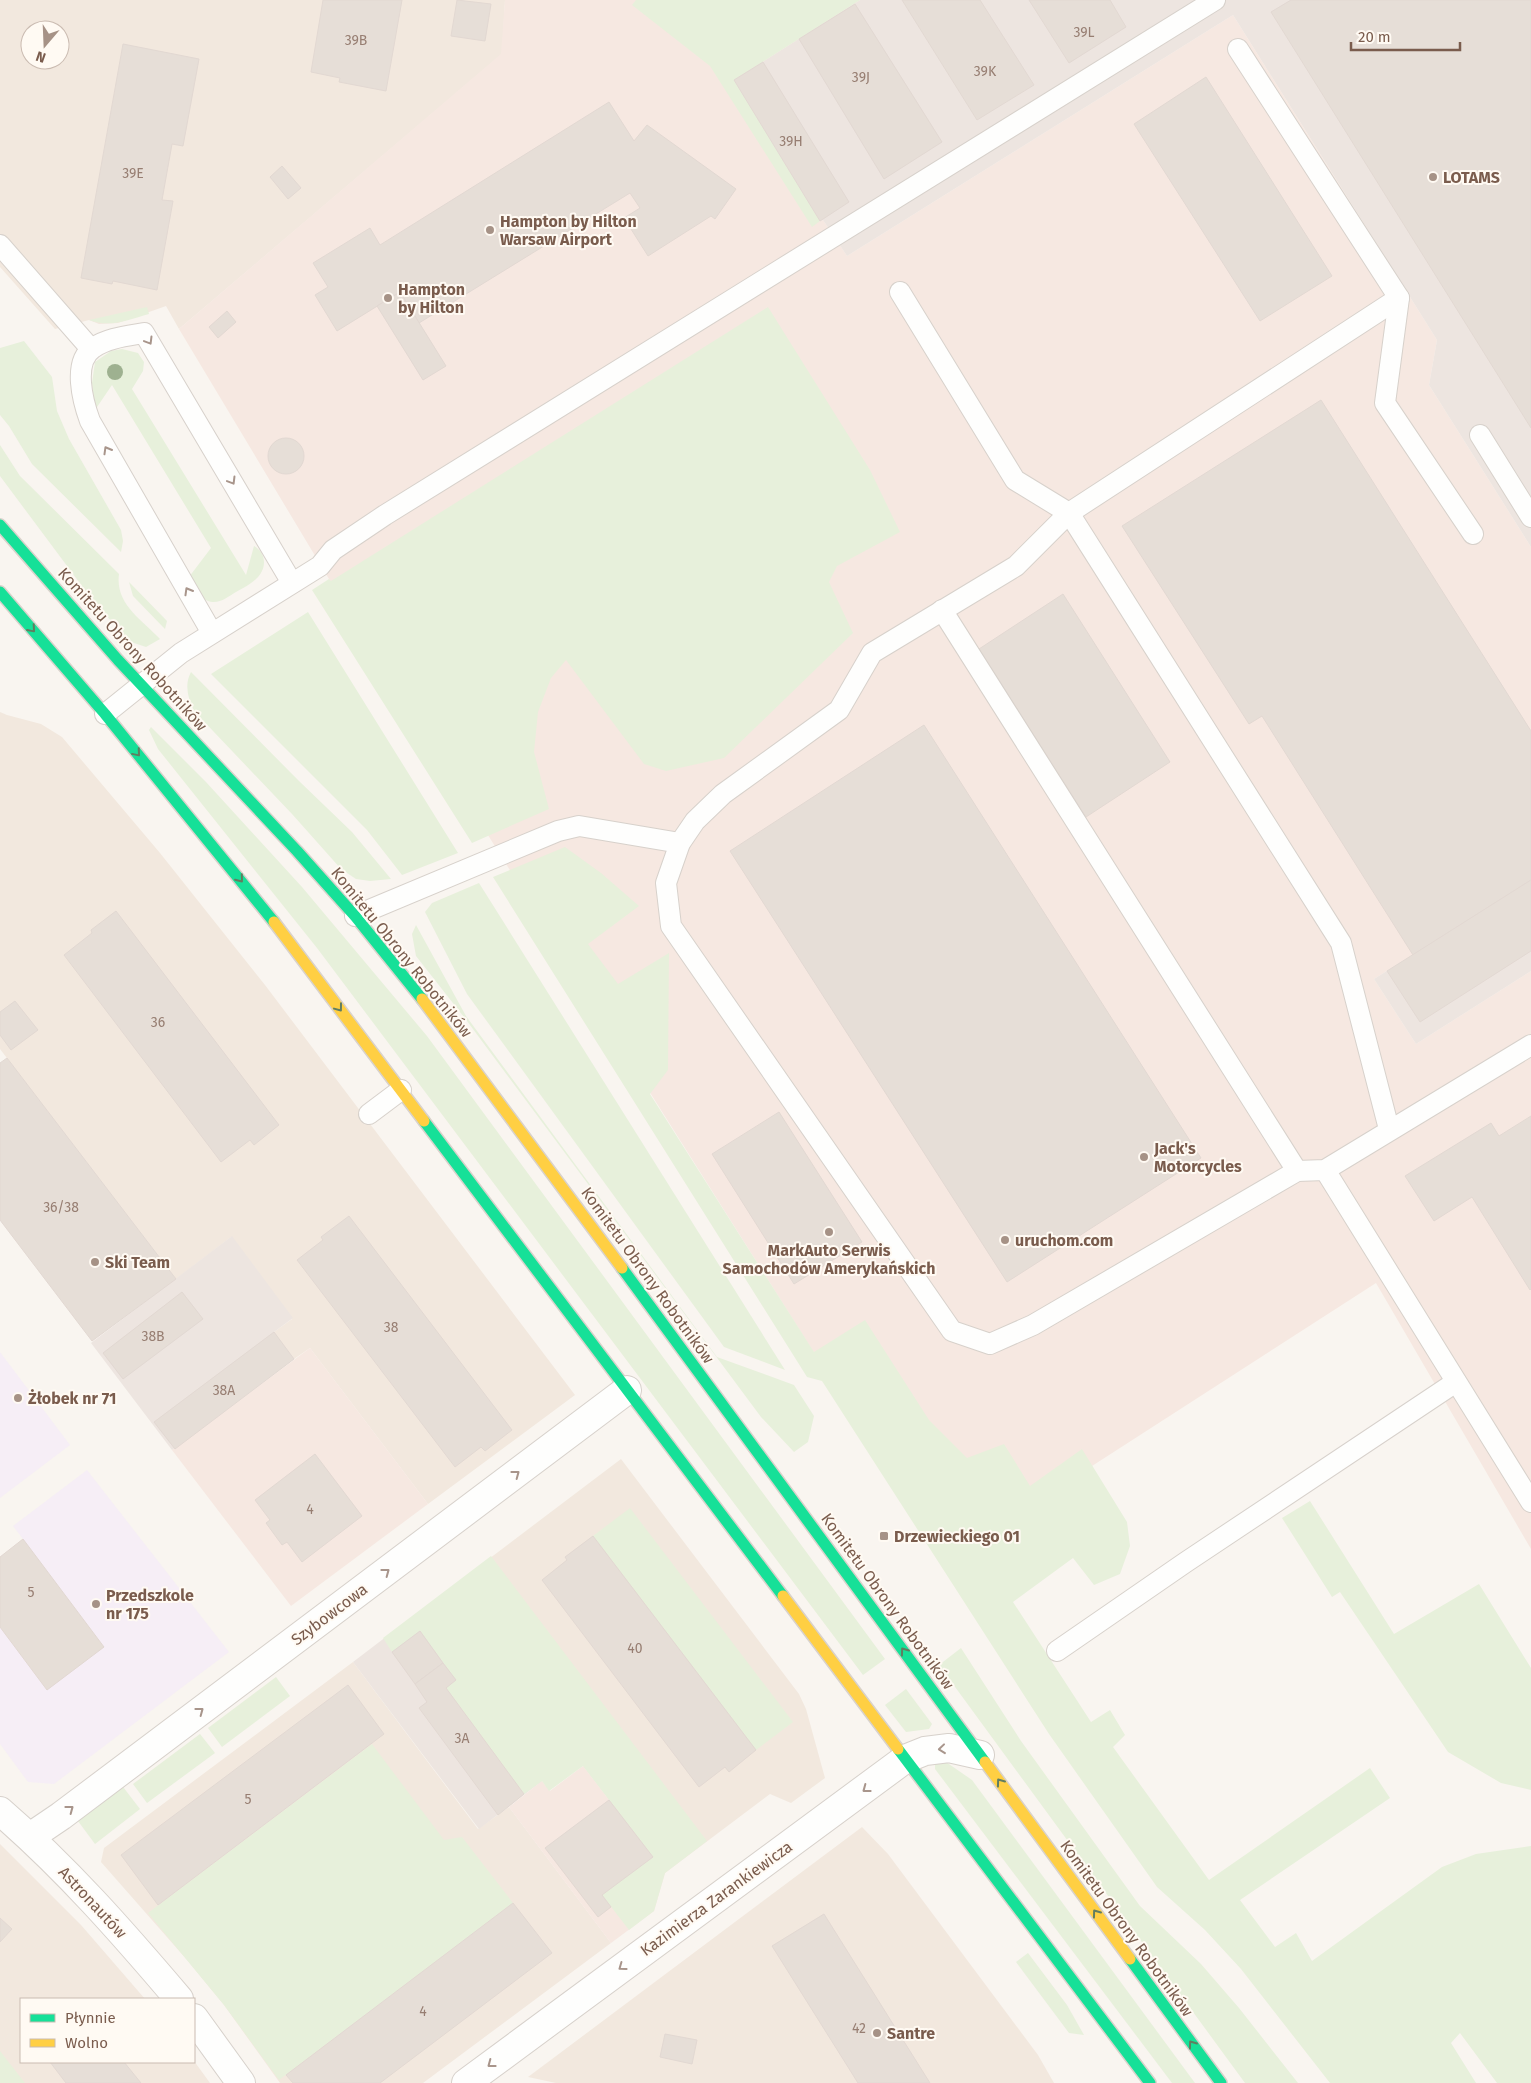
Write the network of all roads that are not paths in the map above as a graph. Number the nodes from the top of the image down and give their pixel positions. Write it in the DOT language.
graph roads {
  1 [pos="1215,0"];
  2 [pos="1238,49"];
  3 [pos="0,245"];
  4 [pos="900,292"];
  5 [pos="1399,298"];
  6 [pos="91,349"];
  7 [pos="1480,435"];
  8 [pos="1069,513"];
  9 [pos="1531,517"];
  10 [pos="0,525"];
  11 [pos="1474,534"];
  12 [pos="292,583"];
  13 [pos="0,592"];
  14 [pos="942,610"];
  15 [pos="212,633"];
  16 [pos="142,685"];
  17 [pos="105,714"];
  18 [pos="680,843"];
  19 [pos="355,916"];
  20 [pos="1531,1045"];
  21 [pos="401,1090"];
  22 [pos="369,1114"];
  23 [pos="1389,1130"];
  24 [pos="1325,1170"];
  25 [pos="1297,1172"];
  26 [pos="1456,1382"];
  27 [pos="627,1390"];
  28 [pos="1531,1502"];
  29 [pos="1057,1651"];
  30 [pos="980,1755"];
  31 [pos="905,1759"];
  32 [pos="0,1811"];
  33 [pos="30,1837"];
  34 [pos="178,1998"];
  35 [pos="195,2019"];
  36 [pos="241,2083"];
  37 [pos="466,2083"];
  38 [pos="1150,2083"];
  39 [pos="1221,2083"];
  1 -- 12 [label="lane"];
  2 -- 5 [label="lane"];
  3 -- 6 [label="lane"];
  4 -- 8 [label="lane"];
  5 -- 8 [label="lane"];
  5 -- 11 [label="lane"];
  6 -- 12 [label="lane, one-way"];
  15 -- 6 [label="lane, one-way"];
  7 -- 9 [label="lane"];
  8 -- 14 [label="lane"];
  8 -- 23 [label="lane"];
  10 -- 16 [label="street, Komitetu Obrony Robotników"];
  12 -- 15 [label="lane"];
  13 -- 17 [label="street, one-way"];
  14 -- 18 [label="lane"];
  14 -- 25 [label="lane"];
  15 -- 16 [label="lane"];
  16 -- 17 [label="lane"];
  16 -- 19 [label="street, Komitetu Obrony Robotników"];
  17 -- 21 [label="street, one-way"];
  18 -- 19 [label="lane"];
  18 -- 25 [label="lane"];
  30 -- 19 [label="street, Komitetu Obrony Robotników, one-way"];
  20 -- 23 [label="lane"];
  21 -- 22 [label="lane"];
  21 -- 27 [label="street"];
  23 -- 24 [label="lane"];
  24 -- 25 [label="lane"];
  24 -- 26 [label="lane"];
  26 -- 28 [label="lane"];
  26 -- 29 [label="lane"];
  27 -- 31 [label="street"];
  33 -- 27 [label="street, Szybowcowa, one-way"];
  30 -- 31 [label="street, Kazimierza Zarankiewicza, one-way"];
  39 -- 30 [label="street, Komitetu Obrony Robotników, one-way"];
  31 -- 37 [label="street, Kazimierza Zarankiewicza, one-way"];
  31 -- 38 [label="street"];
  32 -- 33 [label="street, Astronautów"];
  33 -- 34 [label="street, Astronautów"];
  35 -- 36 [label="street"];
}
